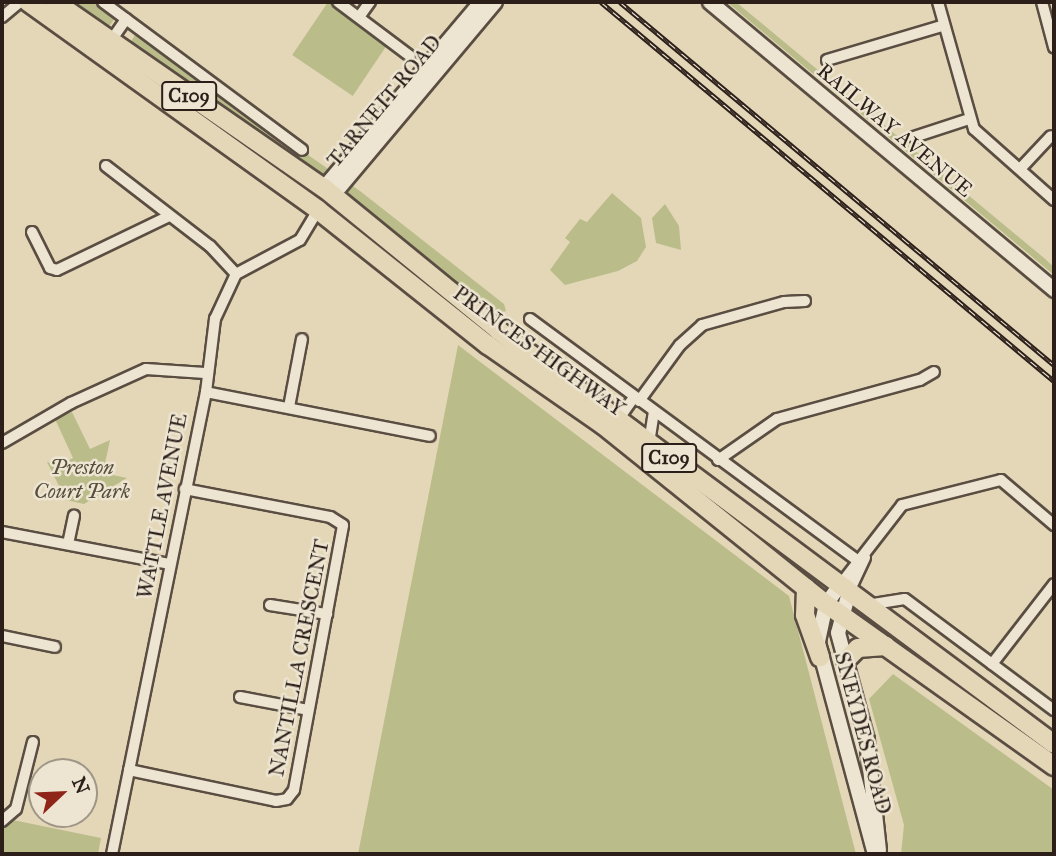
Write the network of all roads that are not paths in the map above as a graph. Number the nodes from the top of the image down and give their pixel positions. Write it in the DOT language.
graph roads {
  1 [pos="20,2"];
  2 [pos="27,2"];
  3 [pos="55,2"];
  4 [pos="103,2"];
  5 [pos="338,2"];
  6 [pos="370,2"];
  7 [pos="481,2"];
  8 [pos="495,2"];
  9 [pos="710,2"];
  10 [pos="938,2"];
  11 [pos="1042,2"];
  12 [pos="1050,12"];
  13 [pos="2,17"];
  14 [pos="359,17"];
  15 [pos="126,19"];
  16 [pos="942,26"];
  17 [pos="1054,47"];
  18 [pos="106,49"];
  19 [pos="410,55"];
  20 [pos="827,60"];
  21 [pos="970,118"];
  22 [pos="1051,136"];
  23 [pos="914,137"];
  24 [pos="302,150"];
  25 [pos="106,166"];
  26 [pos="1020,169"];
  27 [pos="329,191"];
  28 [pos="1054,200"];
  29 [pos="318,210"];
  30 [pos="169,216"];
  31 [pos="32,232"];
  32 [pos="236,274"];
  33 [pos="1054,290"];
  34 [pos="805,301"];
  35 [pos="530,319"];
  36 [pos="493,337"];
  37 [pos="302,339"];
  38 [pos="934,372"];
  39 [pos="205,373"];
  40 [pos="206,392"];
  41 [pos="637,399"];
  42 [pos="289,407"];
  43 [pos="654,412"];
  44 [pos="618,420"];
  45 [pos="430,436"];
  46 [pos="2,442"];
  47 [pos="626,443"];
  48 [pos="649,443"];
  49 [pos="718,460"];
  50 [pos="185,489"];
  51 [pos="74,516"];
  52 [pos="1054,525"];
  53 [pos="2,532"];
  54 [pos="68,544"];
  55 [pos="862,557"];
  56 [pos="169,564"];
  57 [pos="1054,584"];
  58 [pos="806,588"];
  59 [pos="845,588"];
  60 [pos="270,605"];
  61 [pos="867,605"];
  62 [pos="834,609"];
  63 [pos="327,614"];
  64 [pos="2,636"];
  65 [pos="886,646"];
  66 [pos="55,647"];
  67 [pos="820,657"];
  68 [pos="846,660"];
  69 [pos="992,664"];
  70 [pos="240,697"];
  71 [pos="308,710"];
  72 [pos="1054,710"];
  73 [pos="33,742"];
  74 [pos="1054,744"];
  75 [pos="1054,766"];
  76 [pos="129,770"];
  77 [pos="2,821"];
  78 [pos="112,854"];
  79 [pos="877,854"];
  1 -- 13 [label="street"];
  2 -- 18 [label="highway, PRINCES HIGHWAY / C109"];
  3 -- 18 [label="highway, PRINCES HIGHWAY / C109"];
  4 -- 15 [label="street"];
  5 -- 14 [label="street"];
  6 -- 14 [label="street"];
  7 -- 27 [label="main road, TARNEIT ROAD"];
  8 -- 27 [label="main road, TARNEIT ROAD"];
  9 -- 33 [label="main road, RAILWAY AVENUE"];
  10 -- 16 [label="street"];
  11 -- 12 [label="street"];
  12 -- 17 [label="street"];
  14 -- 19 [label="street"];
  15 -- 18 [label="street"];
  15 -- 24 [label="street"];
  16 -- 20 [label="street"];
  16 -- 21 [label="street"];
  18 -- 27 [label="highway, PRINCES HIGHWAY / C109"];
  18 -- 29 [label="highway, PRINCES HIGHWAY / C109"];
  21 -- 23 [label="street"];
  21 -- 26 [label="street"];
  22 -- 26 [label="street"];
  25 -- 30 [label="street"];
  26 -- 28 [label="street"];
  27 -- 29 [label="highway"];
  27 -- 36 [label="highway, PRINCES HIGHWAY / C109"];
  29 -- 32 [label="street"];
  29 -- 36 [label="highway, PRINCES HIGHWAY / C109"];
  30 -- 31 [label="street"];
  30 -- 32 [label="street"];
  32 -- 39 [label="street, WATTLE AVENUE"];
  34 -- 41 [label="street, PRINCES HIGHWAY"];
  35 -- 41 [label="street"];
  36 -- 44 [label="highway, PRINCES HIGHWAY / C109"];
  36 -- 47 [label="highway, PRINCES HIGHWAY / C109"];
  37 -- 42 [label="street"];
  38 -- 49 [label="street"];
  39 -- 40 [label="street, WATTLE AVENUE"];
  39 -- 46 [label="street"];
  40 -- 42 [label="street"];
  40 -- 50 [label="street, WATTLE AVENUE"];
  41 -- 43 [label="street"];
  41 -- 44 [label="street, PRINCES HIGHWAY"];
  42 -- 45 [label="street"];
  43 -- 48 [label="street, PRINCES HIGHWAY"];
  43 -- 49 [label="street"];
  44 -- 47 [label="highway"];
  44 -- 48 [label="highway, PRINCES HIGHWAY / C109"];
  47 -- 58 [label="highway, PRINCES HIGHWAY / C109"];
  48 -- 59 [label="highway, PRINCES HIGHWAY / C109"];
  49 -- 55 [label="street"];
  50 -- 56 [label="street, WATTLE AVENUE"];
  50 -- 63 [label="street, NANTILLA CRESCENT"];
  51 -- 54 [label="street"];
  52 -- 55 [label="street"];
  53 -- 54 [label="street"];
  54 -- 56 [label="street"];
  55 -- 59 [label="street"];
  56 -- 76 [label="street, WATTLE AVENUE"];
  57 -- 69 [label="street"];
  58 -- 62 [label="highway, PRINCES HIGHWAY / C109"];
  58 -- 67 [label="highway"];
  59 -- 61 [label="highway, PRINCES HIGHWAY / C109"];
  59 -- 62 [label="main road, SNEYDES ROAD"];
  60 -- 63 [label="street"];
  61 -- 69 [label="street"];
  61 -- 74 [label="highway, PRINCES HIGHWAY / C109"];
  62 -- 65 [label="highway, PRINCES HIGHWAY / C109"];
  62 -- 67 [label="main road, SNEYDES ROAD"];
  62 -- 68 [label="main road, SNEYDES ROAD"];
  63 -- 71 [label="street, NANTILLA CRESCENT"];
  64 -- 66 [label="street"];
  65 -- 68 [label="highway"];
  65 -- 75 [label="highway, PRINCES HIGHWAY / C109"];
  67 -- 79 [label="main road, SNEYDES ROAD"];
  68 -- 79 [label="main road, SNEYDES ROAD"];
  69 -- 72 [label="street"];
  70 -- 71 [label="street"];
  71 -- 76 [label="street, NANTILLA CRESCENT"];
  73 -- 77 [label="street"];
  76 -- 78 [label="street, WATTLE AVENUE"];
}
